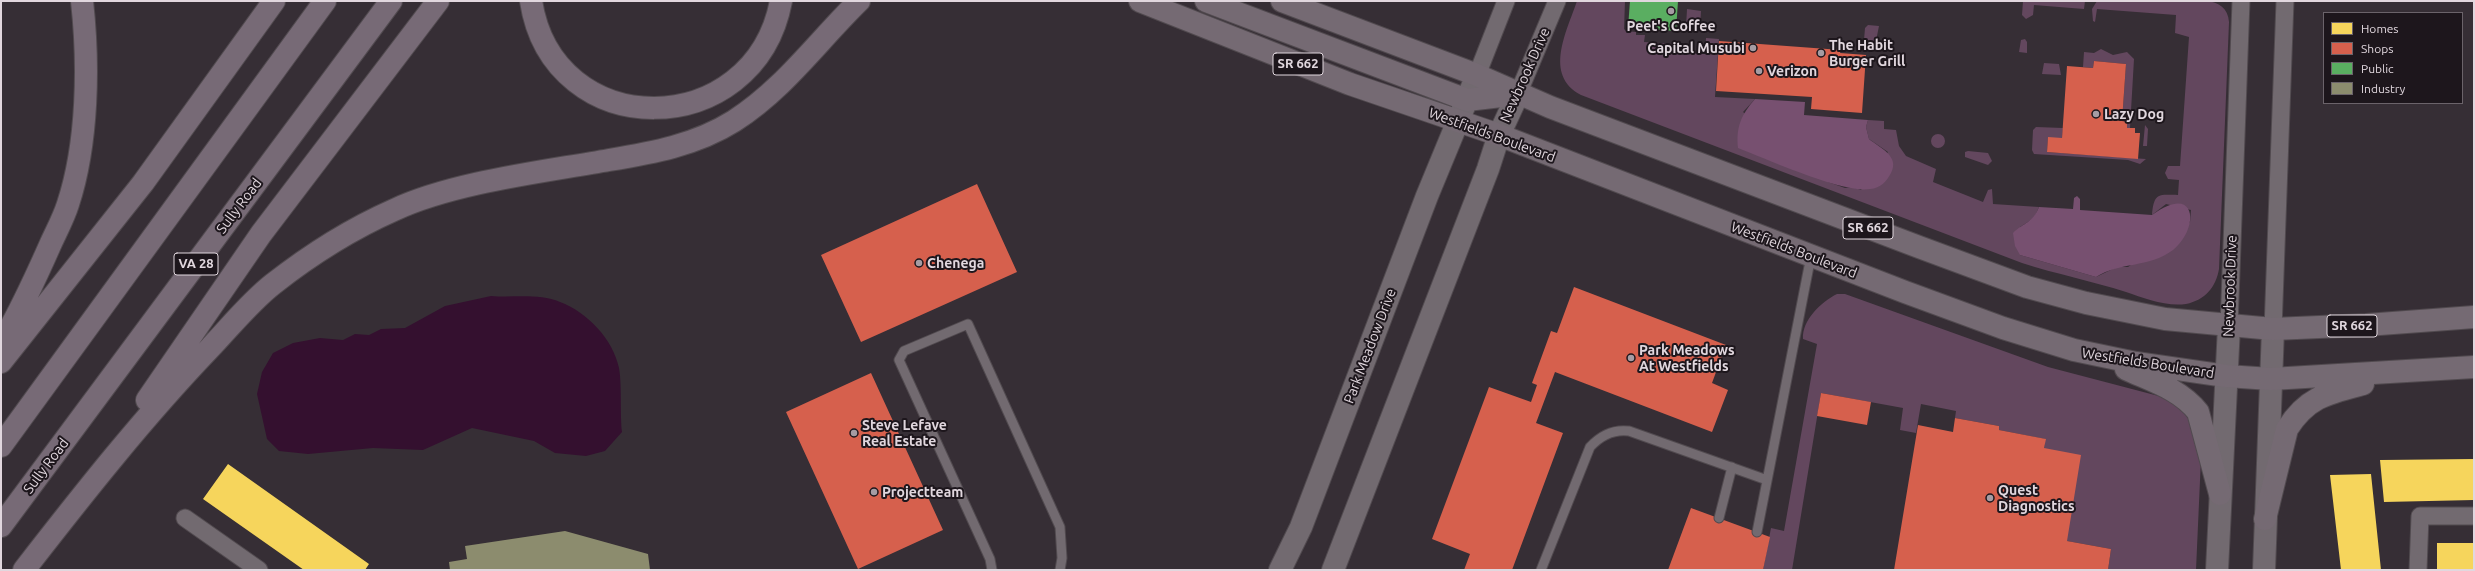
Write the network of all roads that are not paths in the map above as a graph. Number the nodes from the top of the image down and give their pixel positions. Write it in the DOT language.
graph roads {
  1 [pos="82,1"];
  2 [pos="274,1"];
  3 [pos="325,1"];
  4 [pos="391,1"];
  5 [pos="438,1"];
  6 [pos="531,1"];
  7 [pos="781,1"];
  8 [pos="859,1"];
  9 [pos="1140,1"];
  10 [pos="1206,1"];
  11 [pos="1282,1"];
  12 [pos="1506,1"];
  13 [pos="1557,1"];
  14 [pos="2241,1"];
  15 [pos="2286,1"];
  16 [pos="1477,75"];
  17 [pos="1518,94"];
  18 [pos="1467,100"];
  19 [pos="1458,120"];
  20 [pos="1498,136"];
  21 [pos="1811,256"];
  22 [pos="2474,317"];
  23 [pos="2229,326"];
  24 [pos="2273,329"];
  25 [pos="1,344"];
  26 [pos="2099,357"];
  27 [pos="1,362"];
  28 [pos="2474,367"];
  29 [pos="2414,372"];
  30 [pos="2226,376"];
  31 [pos="2271,379"];
  32 [pos="1,446"];
  33 [pos="1732,467"];
  34 [pos="1767,480"];
  35 [pos="2220,494"];
  36 [pos="78,500"];
  37 [pos="2474,516"];
  38 [pos="185,518"];
  39 [pos="1719,518"];
  40 [pos="2265,519"];
  41 [pos="1,526"];
  42 [pos="1757,532"];
  43 [pos="251,568"];
  44 [pos="24,570"];
  45 [pos="992,570"];
  46 [pos="1060,570"];
  47 [pos="1280,570"];
  48 [pos="1333,570"];
  49 [pos="1541,570"];
  50 [pos="2217,570"];
  51 [pos="2264,570"];
  52 [pos="2418,570"];
  1 -- 25 [label="highway"];
  2 -- 27 [label="highway"];
  3 -- 32 [label="highway"];
  4 -- 41 [label="highway, Sully Road / VA 28"];
  5 -- 36 [label="highway"];
  6 -- 7 [label="highway"];
  8 -- 36 [label="highway"];
  9 -- 19 [label="main road, Westfields Boulevard / SR 662"];
  10 -- 18 [label="main road"];
  11 -- 16 [label="main road, SR 662"];
  12 -- 16 [label="street"];
  13 -- 17 [label="street, Newbrook Drive"];
  14 -- 23 [label="street, Newbrook Drive"];
  15 -- 24 [label="street"];
  16 -- 17 [label="main road, SR 662"];
  16 -- 18 [label="street"];
  17 -- 18 [label="main road"];
  17 -- 20 [label="street, Newbrook Drive"];
  17 -- 23 [label="main road, SR 662"];
  18 -- 19 [label="street"];
  19 -- 20 [label="main road, Westfields Boulevard / SR 662"];
  19 -- 47 [label="street, Park Meadow Drive"];
  20 -- 21 [label="main road, Westfields Boulevard / SR 662"];
  20 -- 48 [label="street, Newbrook Drive"];
  21 -- 26 [label="main road, Westfields Boulevard / SR 662"];
  21 -- 34 [label="lane"];
  22 -- 24 [label="main road, SR 662"];
  23 -- 24 [label="main road, SR 662"];
  23 -- 30 [label="street, Newbrook Drive"];
  24 -- 31 [label="street"];
  26 -- 30 [label="main road, Westfields Boulevard / SR 662"];
  26 -- 35 [label="main road"];
  28 -- 29 [label="main road, Westfields Boulevard / SR 662"];
  29 -- 31 [label="main road, Westfields Boulevard / SR 662"];
  29 -- 40 [label="main road"];
  30 -- 31 [label="main road, Westfields Boulevard / SR 662"];
  30 -- 35 [label="street, Newbrook Drive"];
  31 -- 40 [label="street"];
  33 -- 34 [label="lane"];
  33 -- 39 [label="lane"];
  33 -- 49 [label="lane"];
  34 -- 42 [label="lane"];
  35 -- 50 [label="street, Newbrook Drive"];
  36 -- 44 [label="highway"];
  37 -- 52 [label="street"];
  38 -- 43 [label="street"];
  40 -- 51 [label="street"];
  45 -- 46 [label="lane"];
}
